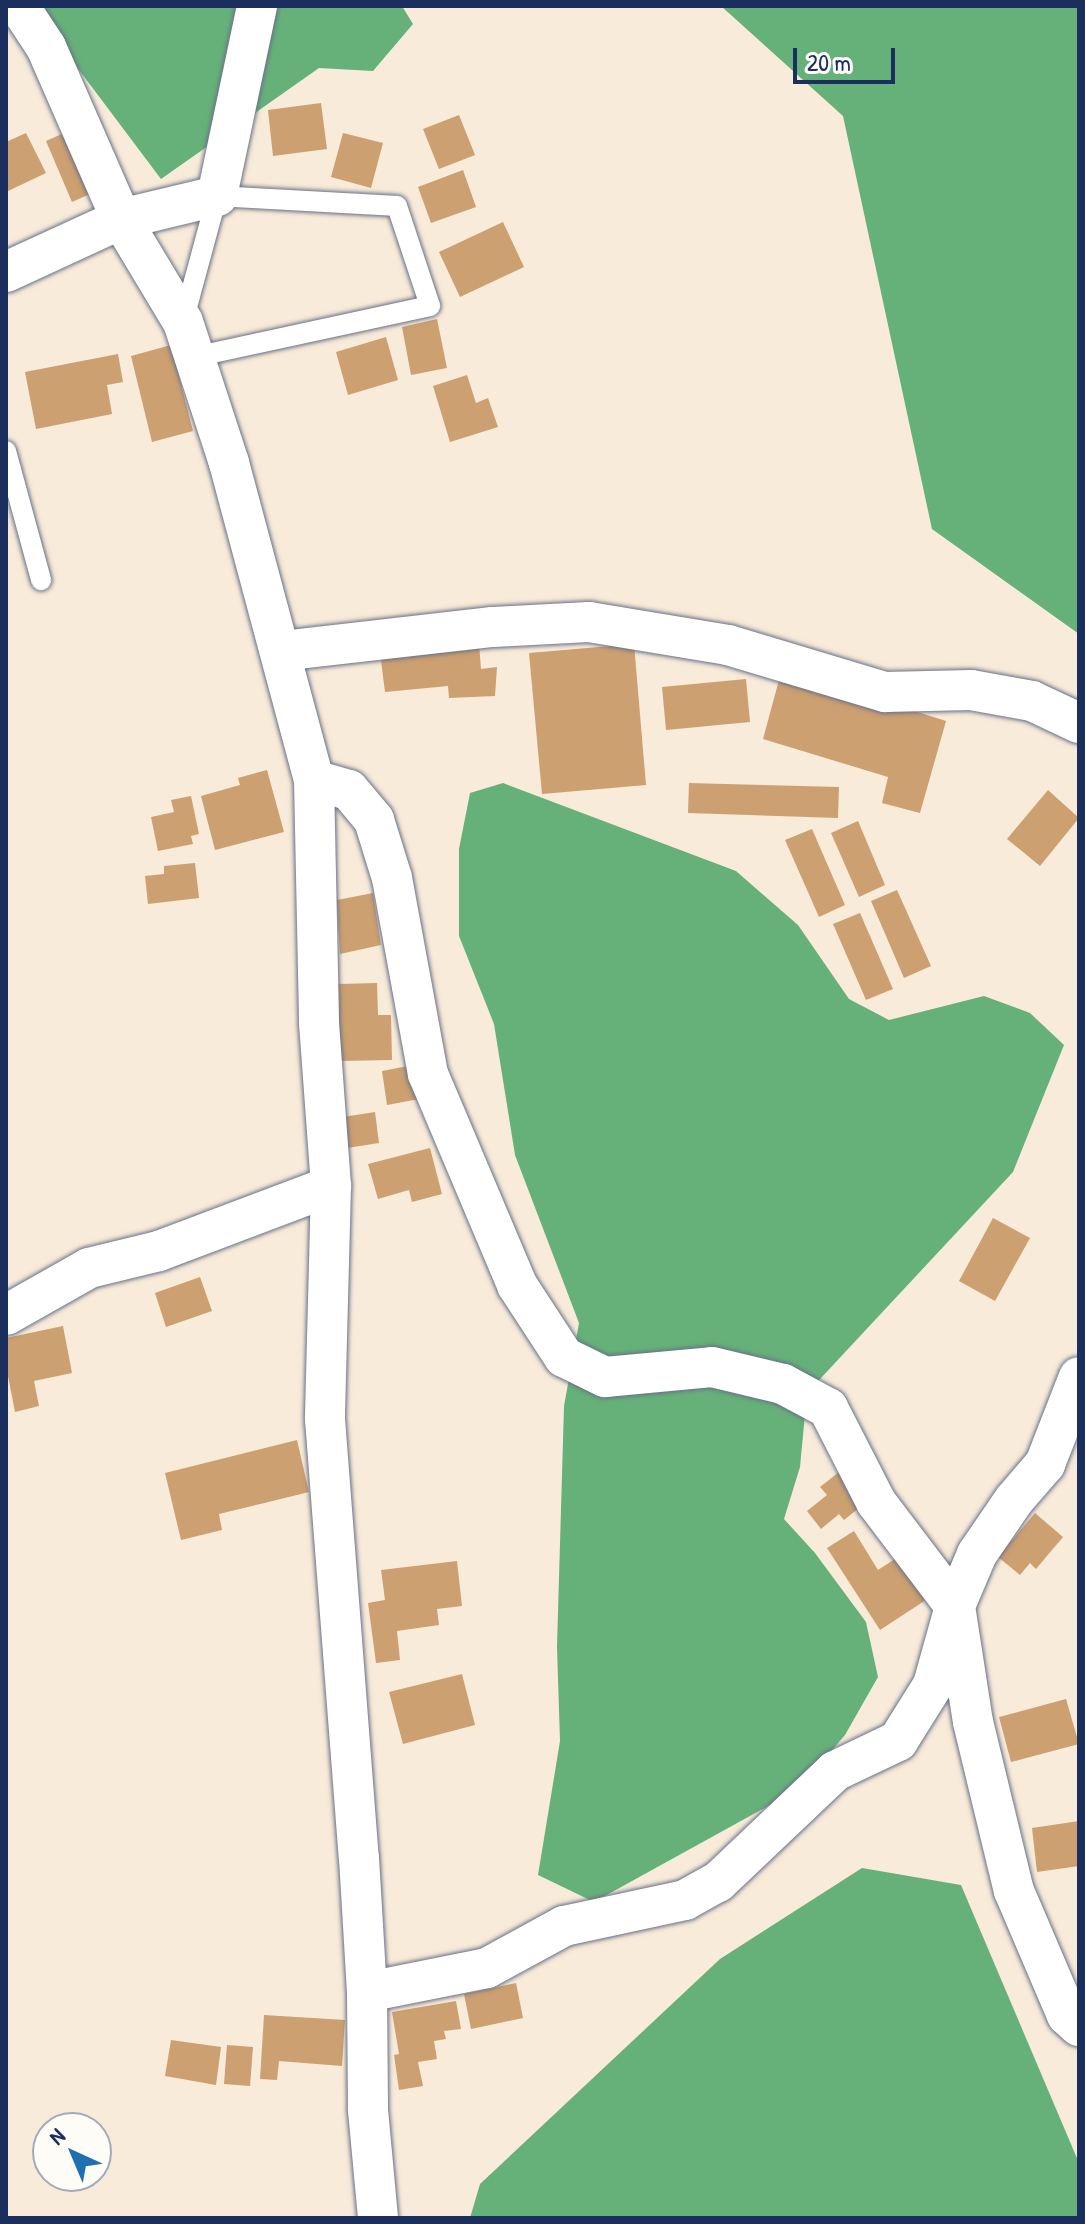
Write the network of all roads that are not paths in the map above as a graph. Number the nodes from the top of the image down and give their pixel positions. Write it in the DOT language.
graph roads {
  1 [pos="19,6"];
  2 [pos="257,6"];
  3 [pos="217,196"];
  4 [pos="121,219"];
  5 [pos="6,272"];
  6 [pos="188,339"];
  7 [pos="6,451"];
  8 [pos="41,580"];
  9 [pos="281,651"];
  10 [pos="1079,723"];
  11 [pos="314,780"];
  12 [pos="331,1186"];
  13 [pos="6,1315"];
  14 [pos="1079,1377"];
  15 [pos="955,1606"];
  16 [pos="367,1992"];
  17 [pos="1079,2026"];
  18 [pos="378,2218"];
  1 -- 4 [label="street"];
  2 -- 3 [label="street"];
  3 -- 4 [label="street"];
  3 -- 6 [label="lane"];
  3 -- 6 [label="lane"];
  4 -- 5 [label="street"];
  4 -- 6 [label="street"];
  6 -- 9 [label="street"];
  7 -- 8 [label="lane"];
  9 -- 10 [label="street"];
  9 -- 11 [label="street"];
  11 -- 12 [label="street"];
  11 -- 15 [label="street"];
  12 -- 13 [label="street"];
  12 -- 16 [label="street"];
  14 -- 15 [label="street"];
  15 -- 16 [label="street"];
  15 -- 17 [label="street"];
  16 -- 18 [label="street"];
}
